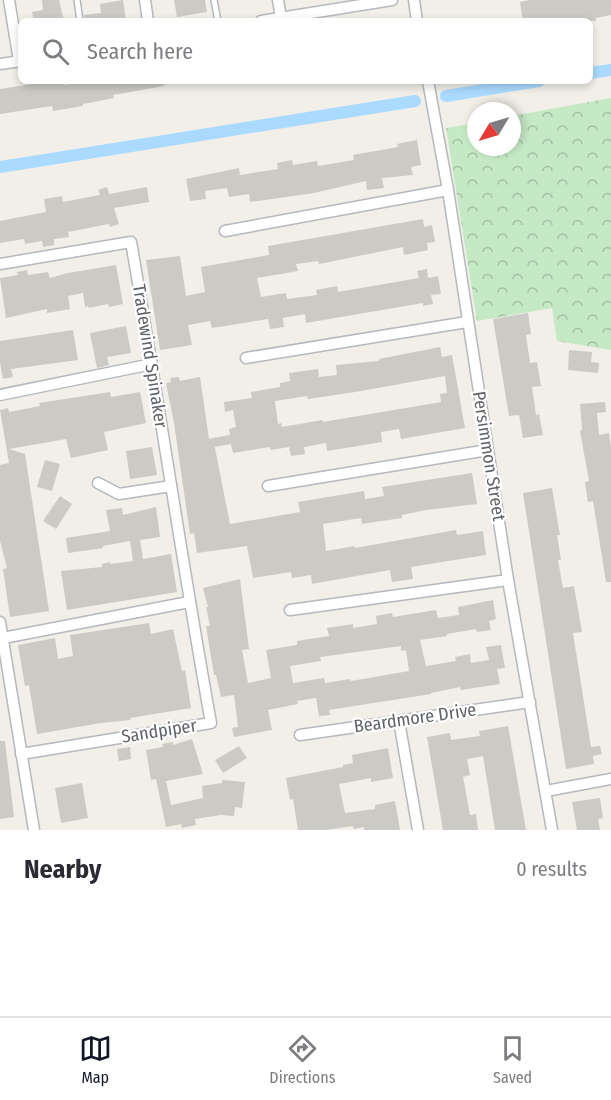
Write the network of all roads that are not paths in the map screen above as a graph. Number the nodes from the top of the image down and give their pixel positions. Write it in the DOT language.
graph roads {
  1 [pos="9,0"];
  2 [pos="77,0"];
  3 [pos="145,0"];
  4 [pos="214,0"];
  5 [pos="278,0"];
  6 [pos="392,0"];
  7 [pos="414,0"];
  8 [pos="350,4"];
  9 [pos="80,18"];
  10 [pos="148,18"];
  11 [pos="217,18"];
  12 [pos="281,18"];
  13 [pos="417,18"];
  14 [pos="18,50"];
  15 [pos="18,61"];
  16 [pos="0,64"];
  17 [pos="429,84"];
  18 [pos="448,190"];
  19 [pos="225,231"];
  20 [pos="0,264"];
  21 [pos="467,322"];
  22 [pos="246,358"];
  23 [pos="152,364"];
  24 [pos="0,394"];
  25 [pos="488,450"];
  26 [pos="98,483"];
  27 [pos="171,486"];
  28 [pos="268,486"];
  29 [pos="508,580"];
  30 [pos="189,602"];
  31 [pos="290,610"];
  32 [pos="0,622"];
  33 [pos="3,638"];
  34 [pos="530,702"];
  35 [pos="399,721"];
  36 [pos="300,735"];
  37 [pos="21,754"];
  38 [pos="611,779"];
  39 [pos="546,791"];
  40 [pos="34,830"];
  41 [pos="418,830"];
  42 [pos="552,830"];
  1 -- 14 [label="street"];
  2 -- 9 [label="lane"];
  3 -- 10 [label="street"];
  4 -- 11 [label="lane"];
  5 -- 12 [label="street"];
  6 -- 8 [label="street"];
  7 -- 13 [label="street"];
  8 -- 12 [label="street"];
  15 -- 16 [label="street"];
  17 -- 18 [label="street, Persimmon Street"];
  18 -- 19 [label="street"];
  18 -- 21 [label="street, Persimmon Street"];
  20 -- 23 [label="street, Tradewind Spinaker"];
  21 -- 22 [label="street"];
  21 -- 25 [label="street, Persimmon Street"];
  23 -- 24 [label="street"];
  23 -- 27 [label="street, Tradewind Spinaker"];
  25 -- 28 [label="street"];
  25 -- 29 [label="street, Persimmon Street"];
  26 -- 27 [label="street"];
  27 -- 30 [label="street, Tradewind Spinaker"];
  29 -- 31 [label="street"];
  29 -- 34 [label="street, Persimmon Street"];
  30 -- 33 [label="street"];
  30 -- 37 [label="street, Sandpiper"];
  32 -- 33 [label="street"];
  33 -- 37 [label="street"];
  34 -- 35 [label="street, Beardmore Drive"];
  34 -- 39 [label="street, Persimmon Street"];
  35 -- 36 [label="street, Beardmore Drive"];
  35 -- 41 [label="street"];
  37 -- 40 [label="street"];
  38 -- 39 [label="street"];
  39 -- 42 [label="street, Persimmon Street"];
}
